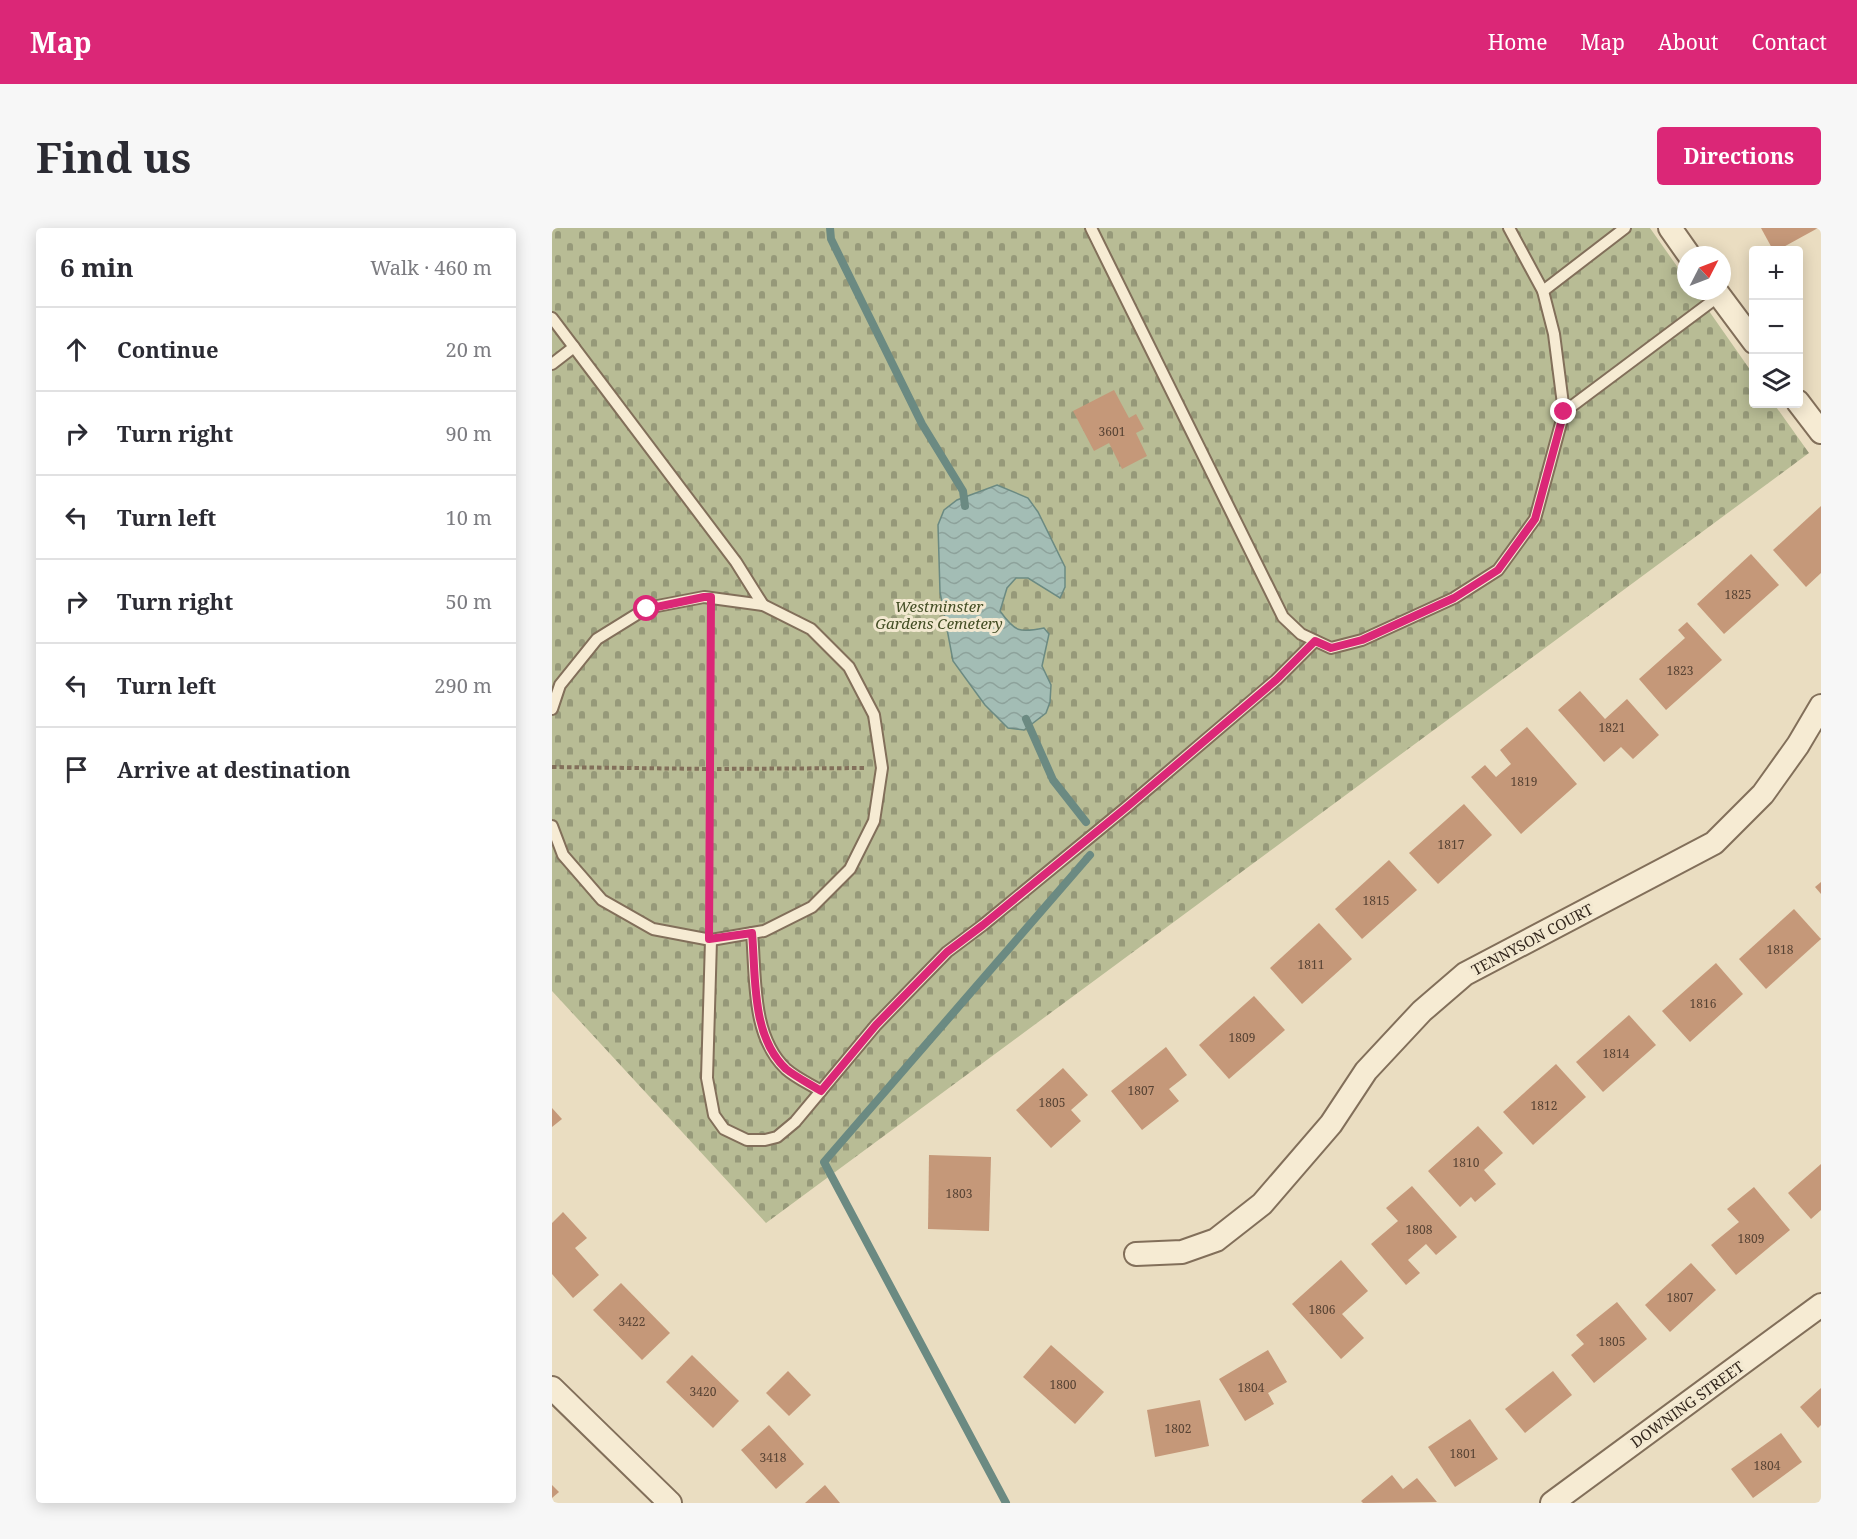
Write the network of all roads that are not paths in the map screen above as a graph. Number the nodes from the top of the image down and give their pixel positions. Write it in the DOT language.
graph roads {
  1 [pos="1091,228"];
  2 [pos="1509,228"];
  3 [pos="1626,228"];
  4 [pos="1670,228"];
  5 [pos="1683,246"];
  6 [pos="1544,291"];
  7 [pos="1709,300"];
  8 [pos="1722,300"];
  9 [pos="552,318"];
  10 [pos="1749,336"];
  11 [pos="574,347"];
  12 [pos="552,364"];
  13 [pos="1803,408"];
  14 [pos="1564,412"];
  15 [pos="1821,432"];
  16 [pos="763,604"];
  17 [pos="1315,641"];
  18 [pos="1821,706"];
  19 [pos="552,709"];
  20 [pos="552,826"];
  21 [pos="752,933"];
  22 [pos="710,940"];
  23 [pos="821,1091"];
  24 [pos="1136,1254"];
  25 [pos="1821,1305"];
  26 [pos="552,1388"];
  27 [pos="670,1503"];
  28 [pos="1552,1503"];
  1 -- 17 [label="lane"];
  2 -- 6 [label="lane"];
  3 -- 6 [label="lane"];
  4 -- 5 [label="street"];
  6 -- 14 [label="lane"];
  7 -- 14 [label="lane"];
  8 -- 10 [label="street"];
  9 -- 11 [label="lane"];
  11 -- 12 [label="lane"];
  11 -- 16 [label="lane"];
  13 -- 15 [label="street"];
  14 -- 17 [label="lane"];
  16 -- 19 [label="lane"];
  16 -- 21 [label="lane"];
  17 -- 23 [label="lane"];
  18 -- 24 [label="street, TENNYSON COURT"];
  20 -- 22 [label="lane"];
  21 -- 22 [label="lane"];
  21 -- 23 [label="lane"];
  22 -- 23 [label="lane"];
  25 -- 28 [label="street, DOWNING STREET"];
  26 -- 27 [label="street"];
}
